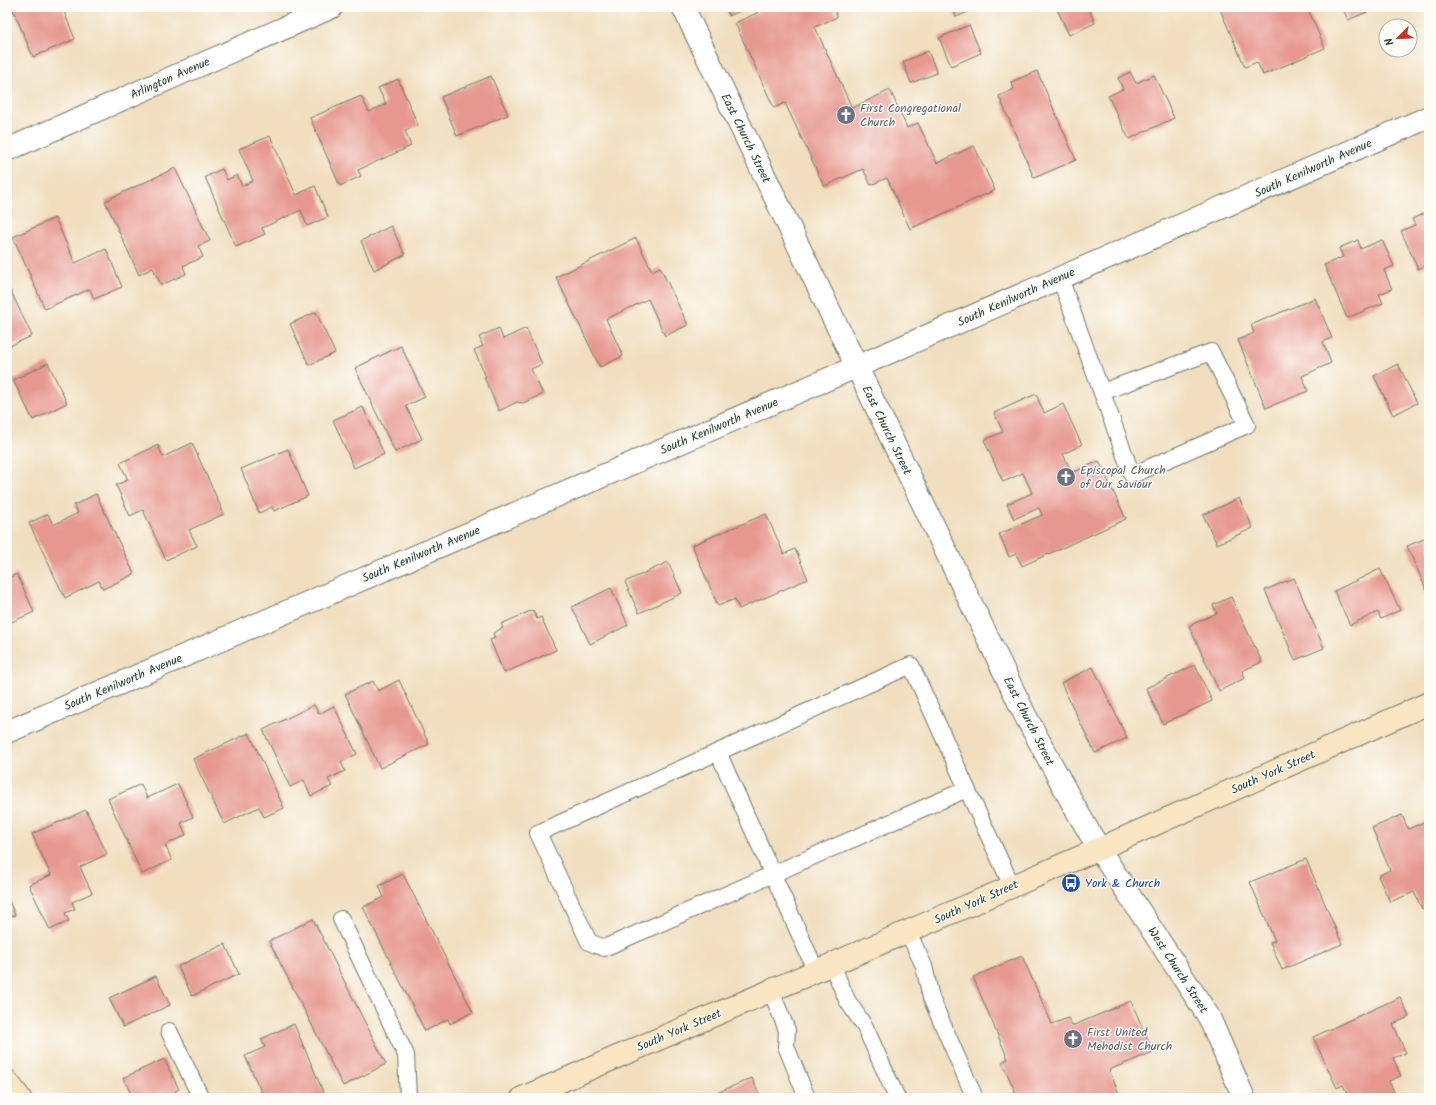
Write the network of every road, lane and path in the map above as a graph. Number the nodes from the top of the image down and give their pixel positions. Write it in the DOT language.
graph roads {
  1 [pos="332,7"];
  2 [pos="683,7"];
  3 [pos="1429,117"];
  4 [pos="7,150"];
  5 [pos="1060,278"];
  6 [pos="856,367"];
  7 [pos="1102,392"];
  8 [pos="1429,703"];
  9 [pos="7,732"];
  10 [pos="718,752"];
  11 [pos="967,789"];
  12 [pos="1099,849"];
  13 [pos="772,874"];
  14 [pos="1012,886"];
  15 [pos="341,919"];
  16 [pos="908,932"];
  17 [pos="824,968"];
  18 [pos="771,990"];
  19 [pos="169,1031"];
  20 [pos="7,1081"];
  21 [pos="20,1098"];
  22 [pos="201,1098"];
  23 [pos="408,1098"];
  24 [pos="522,1098"];
  25 [pos="807,1098"];
  26 [pos="897,1098"];
  27 [pos="975,1098"];
  28 [pos="1244,1098"];
  1 -- 4 [label="street, Arlington Avenue"];
  2 -- 6 [label="street, East Church Street"];
  3 -- 5 [label="street, South Kenilworth Avenue"];
  5 -- 6 [label="street, South Kenilworth Avenue"];
  5 -- 7 [label="lane"];
  6 -- 9 [label="street, South Kenilworth Avenue"];
  6 -- 12 [label="street, East Church Street"];
  7 -- 7 [label="lane"];
  8 -- 12 [label="main road, South York Street"];
  10 -- 11 [label="lane"];
  10 -- 13 [label="lane"];
  10 -- 13 [label="lane"];
  11 -- 13 [label="lane"];
  11 -- 14 [label="lane"];
  12 -- 14 [label="main road, South York Street"];
  12 -- 28 [label="street, West Church Street"];
  13 -- 17 [label="lane"];
  14 -- 16 [label="main road, South York Street"];
  15 -- 23 [label="lane"];
  16 -- 17 [label="main road, South York Street"];
  16 -- 27 [label="lane"];
  17 -- 18 [label="main road, South York Street"];
  17 -- 26 [label="lane"];
  18 -- 24 [label="main road, South York Street"];
  18 -- 25 [label="lane"];
  19 -- 22 [label="lane"];
  20 -- 21 [label="main road"];
}
